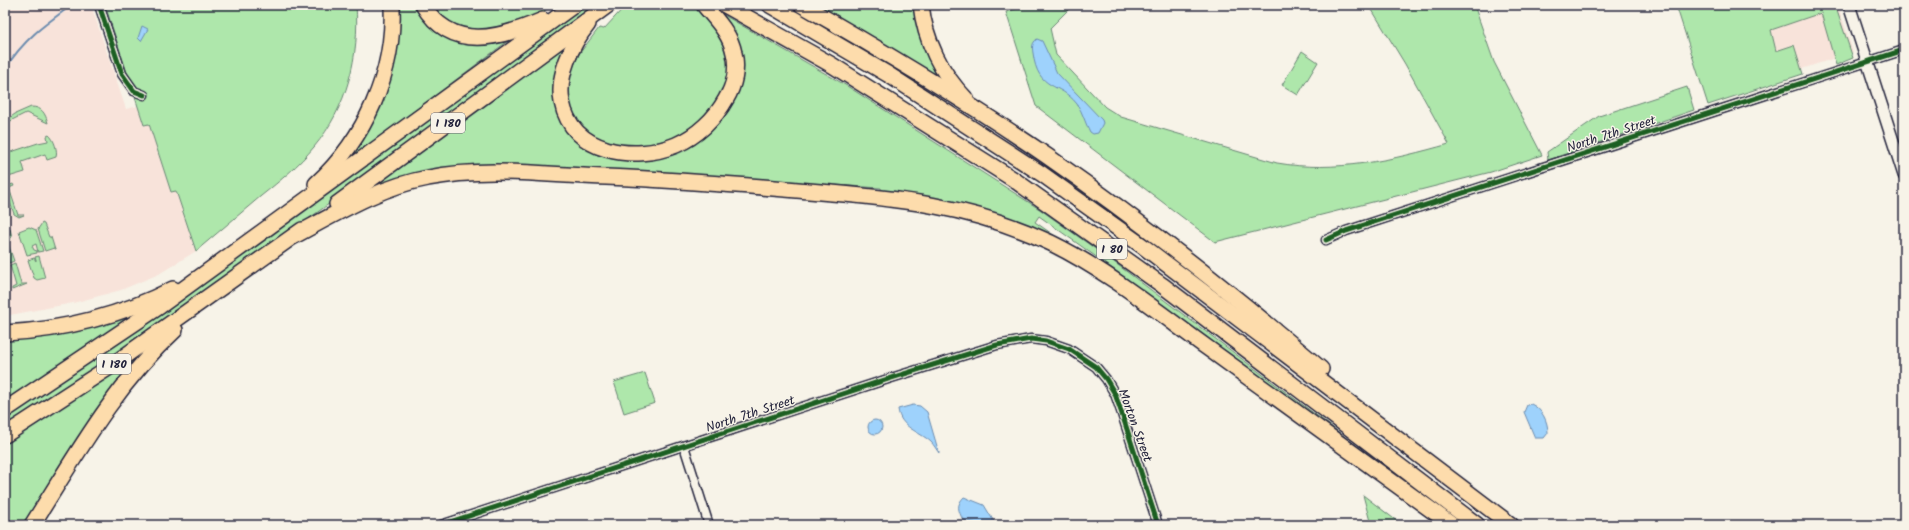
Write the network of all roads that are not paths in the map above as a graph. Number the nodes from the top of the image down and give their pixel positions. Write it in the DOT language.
graph roads {
  1 [pos="100,5"];
  2 [pos="392,5"];
  3 [pos="423,5"];
  4 [pos="570,5"];
  5 [pos="574,5"];
  6 [pos="704,5"];
  7 [pos="725,5"];
  8 [pos="770,5"];
  9 [pos="802,5"];
  10 [pos="921,5"];
  11 [pos="1850,5"];
  12 [pos="605,7"];
  13 [pos="1904,50"];
  14 [pos="1868,61"];
  15 [pos="144,95"];
  16 [pos="978,111"];
  17 [pos="1904,175"];
  18 [pos="280,219"];
  19 [pos="294,236"];
  20 [pos="1326,240"];
  21 [pos="216,266"];
  22 [pos="220,290"];
  23 [pos="5,333"];
  24 [pos="1069,349"];
  25 [pos="5,410"];
  26 [pos="5,435"];
  27 [pos="684,446"];
  28 [pos="1439,470"];
  29 [pos="32,525"];
  30 [pos="440,525"];
  31 [pos="709,525"];
  32 [pos="1158,525"];
  33 [pos="1452,525"];
  34 [pos="1477,525"];
  35 [pos="1511,525"];
  1 -- 15 [label="street"];
  2 -- 18 [label="highway"];
  3 -- 4 [label="highway"];
  5 -- 18 [label="highway, I 180"];
  6 -- 12 [label="highway"];
  7 -- 34 [label="highway, I 80"];
  8 -- 28 [label="highway, I 80"];
  9 -- 16 [label="highway"];
  10 -- 16 [label="highway"];
  11 -- 14 [label="street"];
  12 -- 19 [label="highway, I 180"];
  13 -- 14 [label="street, North 7th Street"];
  14 -- 17 [label="street"];
  14 -- 20 [label="street, North 7th Street"];
  16 -- 28 [label="highway"];
  18 -- 21 [label="highway, I 180"];
  19 -- 22 [label="highway, I 180"];
  19 -- 33 [label="highway"];
  21 -- 23 [label="highway"];
  21 -- 25 [label="highway, I 180"];
  22 -- 26 [label="highway, I 180"];
  22 -- 29 [label="highway"];
  24 -- 27 [label="street, North 7th Street"];
  24 -- 32 [label="street, Morton Street"];
  27 -- 30 [label="street, North 7th Street"];
  27 -- 31 [label="street"];
  28 -- 35 [label="highway, I 80"];
}
